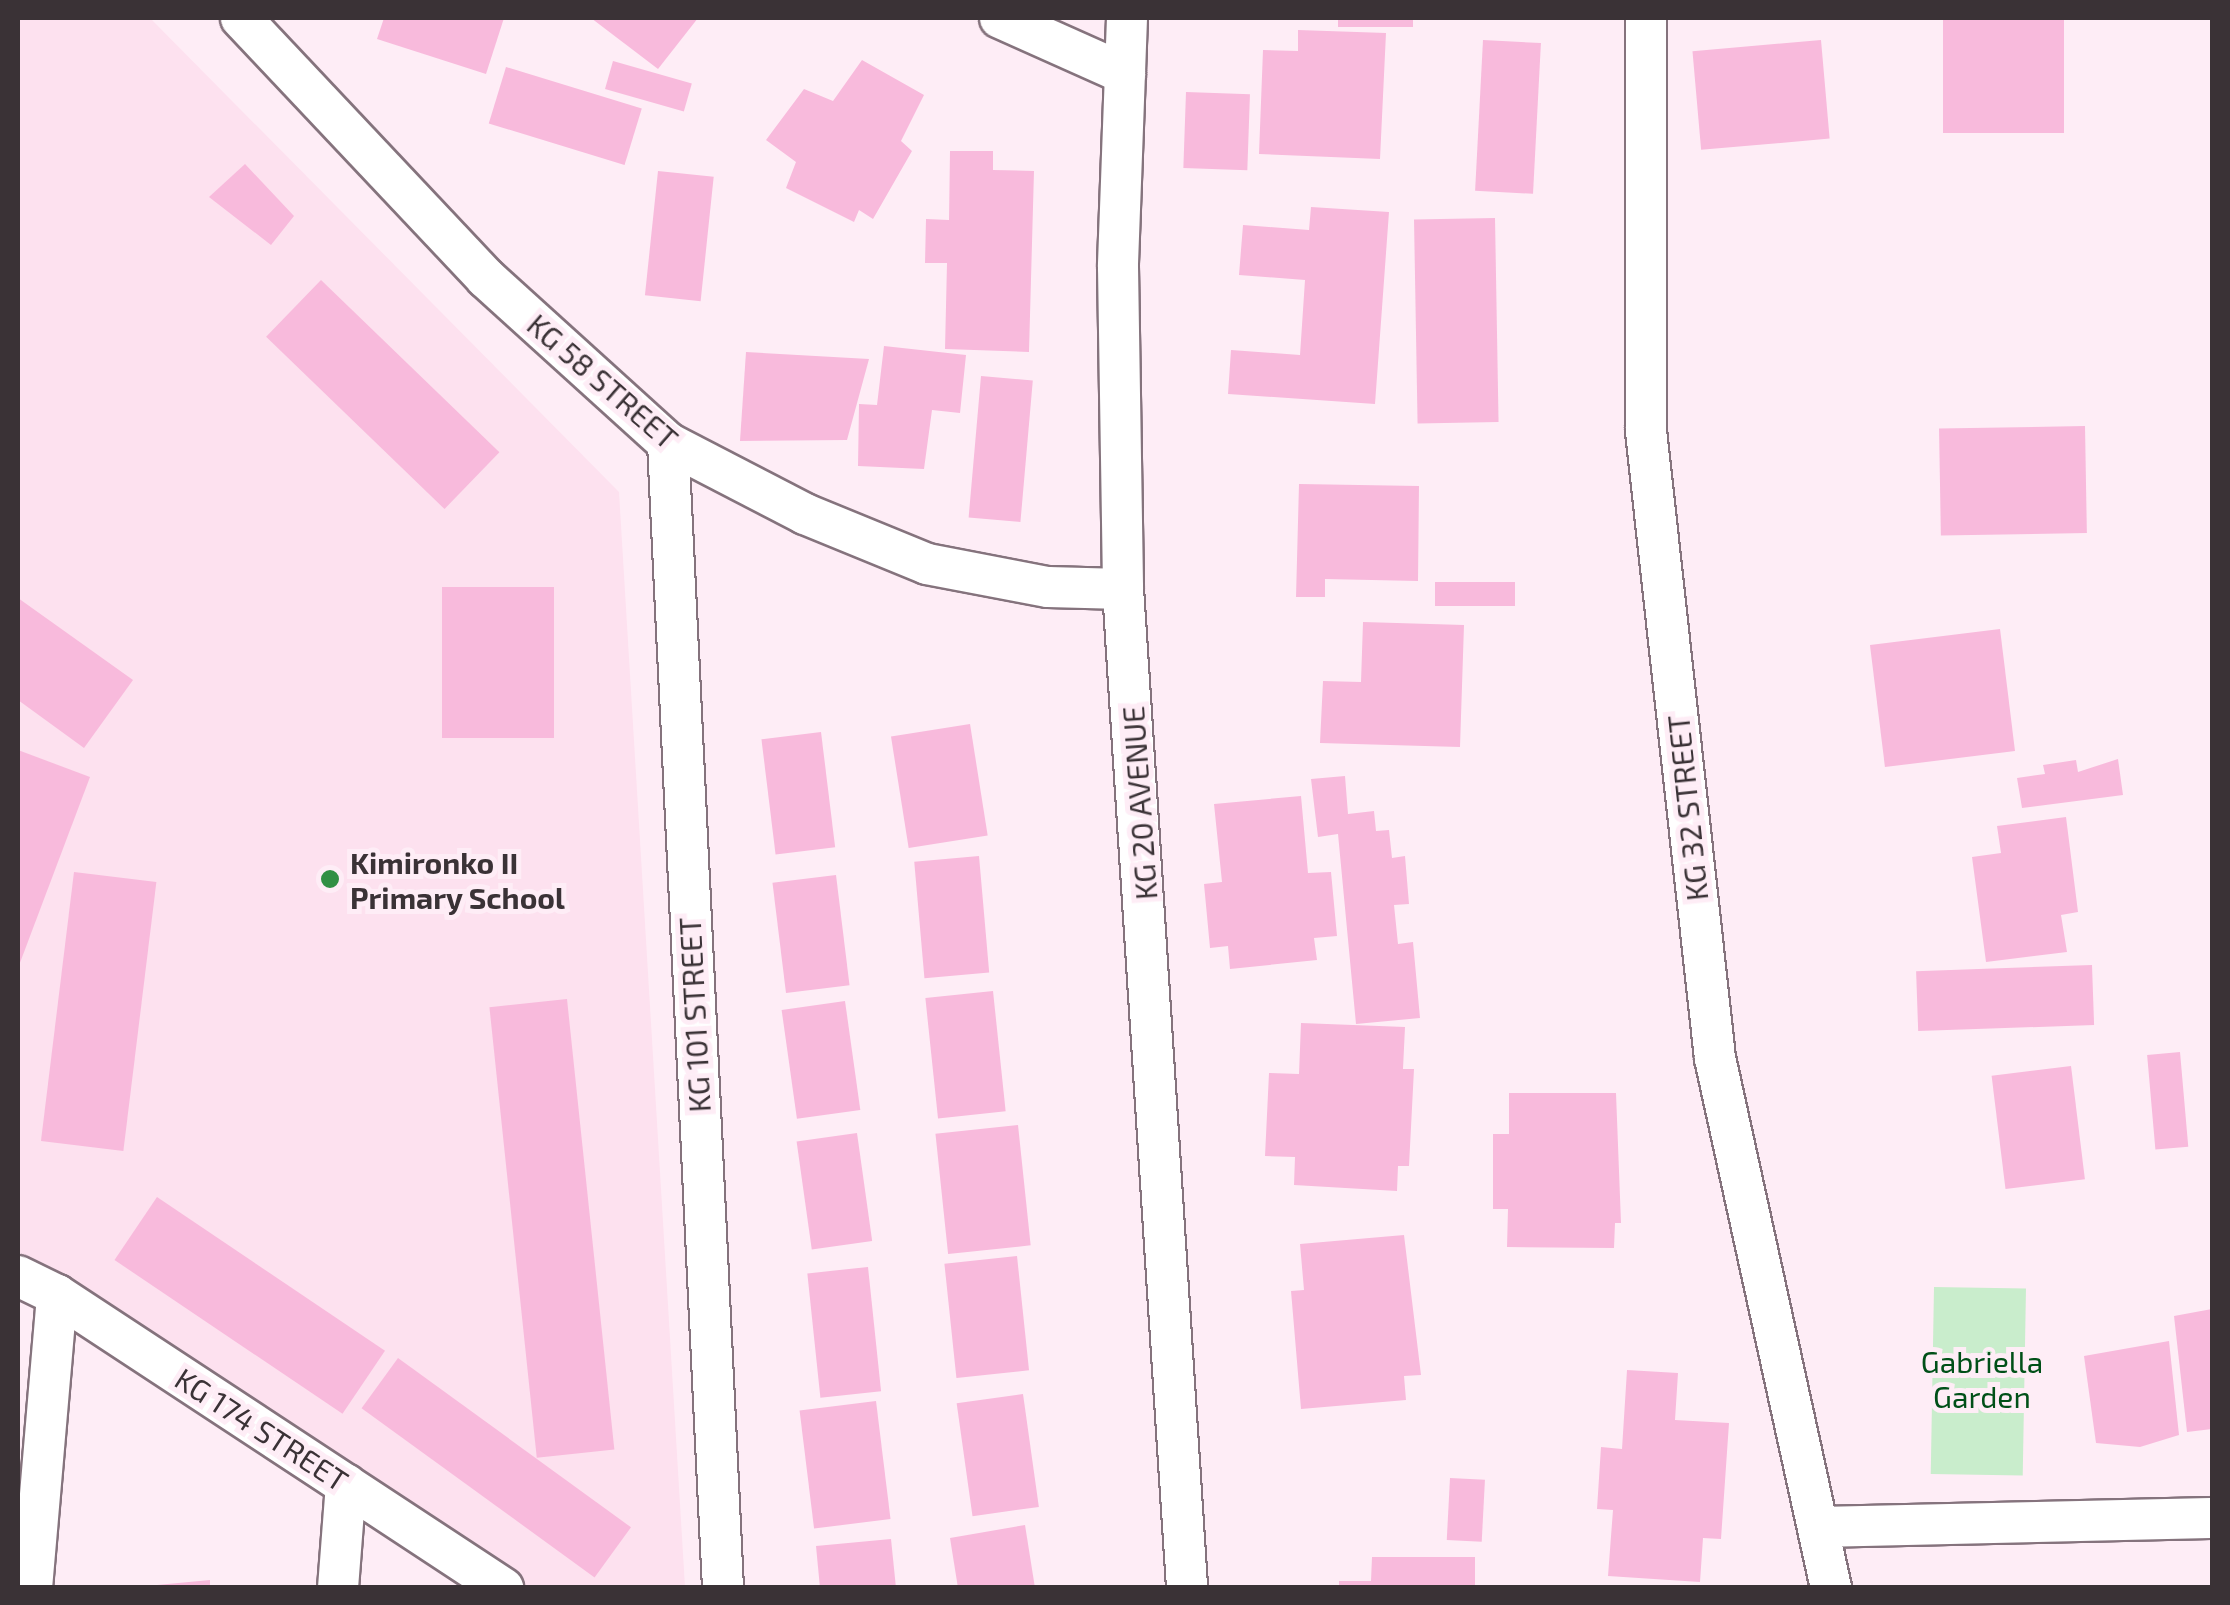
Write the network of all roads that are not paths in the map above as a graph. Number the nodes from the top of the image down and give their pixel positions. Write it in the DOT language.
graph roads {
  1 [pos="242,18"];
  2 [pos="1000,18"];
  3 [pos="1127,18"];
  4 [pos="1646,18"];
  5 [pos="1125,74"];
  6 [pos="668,443"];
  7 [pos="1123,589"];
  8 [pos="18,1276"];
  9 [pos="57,1295"];
  10 [pos="346,1484"];
  11 [pos="2212,1518"];
  12 [pos="1818,1527"];
  13 [pos="32,1588"];
  14 [pos="338,1588"];
  15 [pos="503,1588"];
  16 [pos="723,1588"];
  17 [pos="1187,1588"];
  18 [pos="1831,1588"];
  1 -- 6 [label="street, KG 58 STREET"];
  2 -- 5 [label="street"];
  3 -- 5 [label="street, KG 20 AVENUE"];
  4 -- 12 [label="street, KG 32 STREET"];
  5 -- 7 [label="street, KG 20 AVENUE"];
  6 -- 7 [label="street, KG 58 STREET"];
  6 -- 16 [label="street, KG 101 STREET"];
  7 -- 17 [label="street, KG 20 AVENUE"];
  8 -- 9 [label="street, KG 174 STREET"];
  9 -- 10 [label="street, KG 174 STREET"];
  9 -- 13 [label="street"];
  10 -- 14 [label="street"];
  10 -- 15 [label="street, KG 174 STREET"];
  11 -- 12 [label="street"];
  12 -- 18 [label="street, KG 32 STREET"];
}
